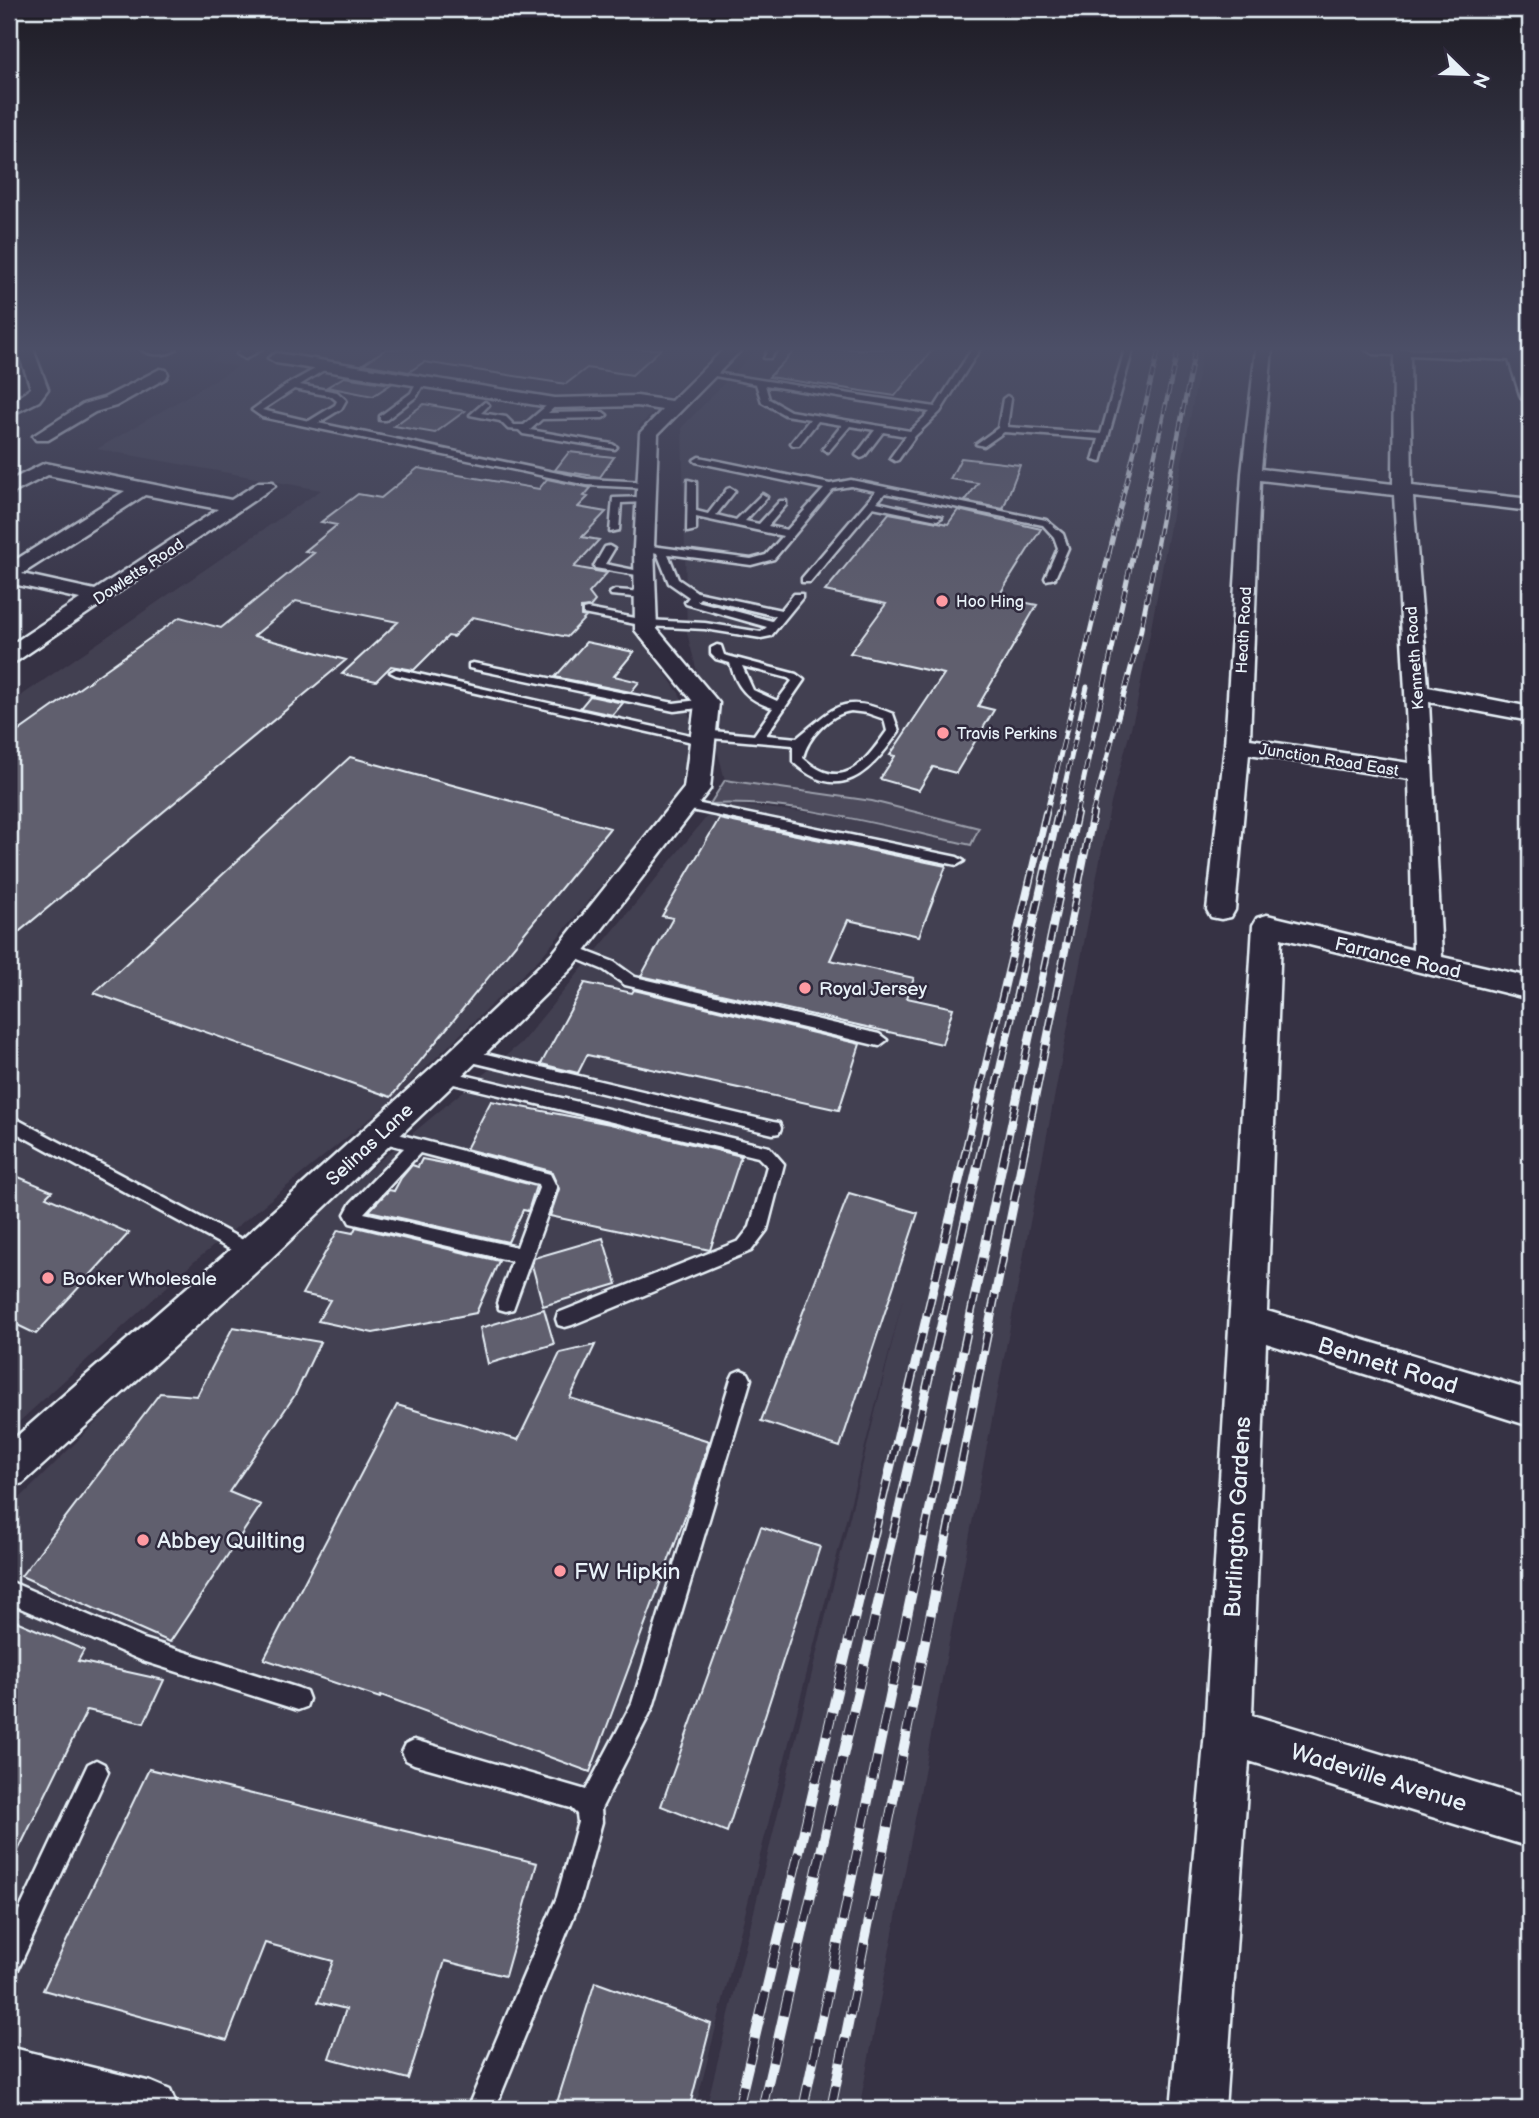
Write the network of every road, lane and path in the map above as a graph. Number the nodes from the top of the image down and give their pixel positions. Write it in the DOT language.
graph roads {
  1 [pos="424,448"];
  2 [pos="648,448"];
  3 [pos="866,448"];
  4 [pos="902,448"];
  5 [pos="1101,448"];
  6 [pos="1254,448"];
  7 [pos="1403,448"];
  8 [pos="861,455"];
  9 [pos="895,458"];
  10 [pos="699,460"];
  11 [pos="1098,460"];
  12 [pos="1251,473"];
  13 [pos="691,482"];
  14 [pos="12,485"];
  15 [pos="266,486"];
  16 [pos="830,486"];
  17 [pos="144,488"];
  18 [pos="883,489"];
  19 [pos="1403,490"];
  20 [pos="730,491"];
  21 [pos="647,492"];
  22 [pos="762,497"];
  23 [pos="783,503"];
  24 [pos="871,504"];
  25 [pos="1530,505"];
  26 [pos="235,507"];
  27 [pos="691,513"];
  28 [pos="710,517"];
  29 [pos="937,517"];
  30 [pos="738,523"];
  31 [pos="761,528"];
  32 [pos="614,530"];
  33 [pos="691,530"];
  34 [pos="790,534"];
  35 [pos="653,549"];
  36 [pos="609,550"];
  37 [pos="9,575"];
  38 [pos="1050,578"];
  39 [pos="806,580"];
  40 [pos="645,585"];
  41 [pos="615,593"];
  42 [pos="695,596"];
  43 [pos="798,596"];
  44 [pos="99,597"];
  45 [pos="587,612"];
  46 [pos="783,614"];
  47 [pos="646,623"];
  48 [pos="774,625"];
  49 [pos="717,648"];
  50 [pos="9,656"];
  51 [pos="736,662"];
  52 [pos="473,666"];
  53 [pos="397,673"];
  54 [pos="1415,692"];
  55 [pos="706,703"];
  56 [pos="780,706"];
  57 [pos="1530,714"];
  58 [pos="757,738"];
  59 [pos="703,739"];
  60 [pos="800,742"];
  61 [pos="1237,745"];
  62 [pos="1422,773"];
  63 [pos="692,797"];
  64 [pos="957,861"];
  65 [pos="1221,910"];
  66 [pos="1267,925"];
  67 [pos="570,950"];
  68 [pos="1428,964"];
  69 [pos="1530,988"];
  70 [pos="879,1040"];
  71 [pos="454,1066"];
  72 [pos="9,1121"];
  73 [pos="773,1128"];
  74 [pos="379,1135"];
  75 [pos="417,1145"];
  76 [pos="252,1253"];
  77 [pos="523,1256"];
  78 [pos="506,1303"];
  79 [pos="565,1319"];
  80 [pos="1247,1321"];
  81 [pos="741,1379"];
  82 [pos="1530,1408"];
  83 [pos="9,1469"];
  84 [pos="9,1592"];
  85 [pos="298,1699"];
  86 [pos="1228,1731"];
  87 [pos="414,1752"];
  88 [pos="96,1772"];
  89 [pos="589,1808"];
  90 [pos="1530,1823"];
  91 [pos="9,1960"];
  92 [pos="9,2074"];
  93 [pos="151,2109"];
  94 [pos="481,2109"];
  95 [pos="1198,2109"];
  1 -- 21 [label="lane"];
  2 -- 21 [label="street"];
  3 -- 8 [label="lane"];
  4 -- 9 [label="lane"];
  5 -- 11 [label="lane"];
  6 -- 12 [label="street, Heath Road"];
  7 -- 19 [label="street, Kenneth Road"];
  10 -- 16 [label="lane"];
  12 -- 19 [label="street"];
  12 -- 61 [label="street, Heath Road"];
  13 -- 27 [label="lane"];
  14 -- 17 [label="street"];
  15 -- 26 [label="street, Dowletts Road"];
  16 -- 18 [label="lane"];
  16 -- 34 [label="lane"];
  17 -- 26 [label="street"];
  17 -- 37 [label="street"];
  18 -- 24 [label="lane"];
  18 -- 38 [label="lane"];
  19 -- 25 [label="street"];
  19 -- 54 [label="street, Kenneth Road"];
  20 -- 28 [label="lane"];
  21 -- 32 [label="lane"];
  21 -- 35 [label="street"];
  22 -- 30 [label="lane"];
  23 -- 31 [label="lane"];
  24 -- 29 [label="lane"];
  24 -- 39 [label="lane"];
  26 -- 44 [label="street, Dowletts Road"];
  27 -- 28 [label="lane"];
  27 -- 33 [label="lane"];
  28 -- 30 [label="lane"];
  30 -- 31 [label="lane"];
  31 -- 34 [label="lane"];
  34 -- 35 [label="lane"];
  35 -- 40 [label="street"];
  35 -- 42 [label="lane"];
  36 -- 40 [label="lane"];
  37 -- 44 [label="street"];
  40 -- 41 [label="lane"];
  40 -- 47 [label="street"];
  42 -- 46 [label="lane"];
  42 -- 48 [label="lane"];
  43 -- 46 [label="lane"];
  44 -- 50 [label="street, Dowletts Road"];
  45 -- 47 [label="lane"];
  46 -- 48 [label="lane"];
  47 -- 48 [label="lane"];
  47 -- 55 [label="street"];
  49 -- 51 [label="lane"];
  51 -- 56 [label="lane"];
  51 -- 56 [label="lane"];
  52 -- 55 [label="lane"];
  53 -- 59 [label="lane"];
  54 -- 57 [label="street"];
  54 -- 62 [label="street, Kenneth Road"];
  55 -- 59 [label="street"];
  56 -- 58 [label="lane"];
  58 -- 59 [label="lane"];
  58 -- 60 [label="lane"];
  59 -- 63 [label="street"];
  60 -- 60 [label="lane"];
  61 -- 62 [label="street, Junction Road East"];
  61 -- 65 [label="street, Heath Road"];
  62 -- 68 [label="street, Kenneth Road"];
  63 -- 64 [label="lane"];
  63 -- 67 [label="street, Selinas Lane"];
  66 -- 68 [label="street, Farrance Road"];
  66 -- 80 [label="street, Burlington Gardens"];
  67 -- 70 [label="lane"];
  67 -- 71 [label="street, Selinas Lane"];
  68 -- 69 [label="street, Farrance Road"];
  71 -- 73 [label="lane"];
  71 -- 74 [label="street, Selinas Lane"];
  71 -- 79 [label="lane"];
  72 -- 76 [label="lane"];
  74 -- 75 [label="lane"];
  74 -- 76 [label="street, Selinas Lane"];
  75 -- 77 [label="lane"];
  75 -- 77 [label="lane"];
  76 -- 83 [label="street, Selinas Lane"];
  77 -- 78 [label="lane"];
  80 -- 82 [label="street, Bennett Road"];
  80 -- 86 [label="street, Burlington Gardens"];
  81 -- 89 [label="lane"];
  84 -- 85 [label="lane"];
  86 -- 90 [label="street, Wadeville Avenue"];
  86 -- 95 [label="street, Burlington Gardens"];
  87 -- 89 [label="lane"];
  88 -- 91 [label="lane"];
  89 -- 94 [label="lane"];
  92 -- 93 [label="street"];
}
